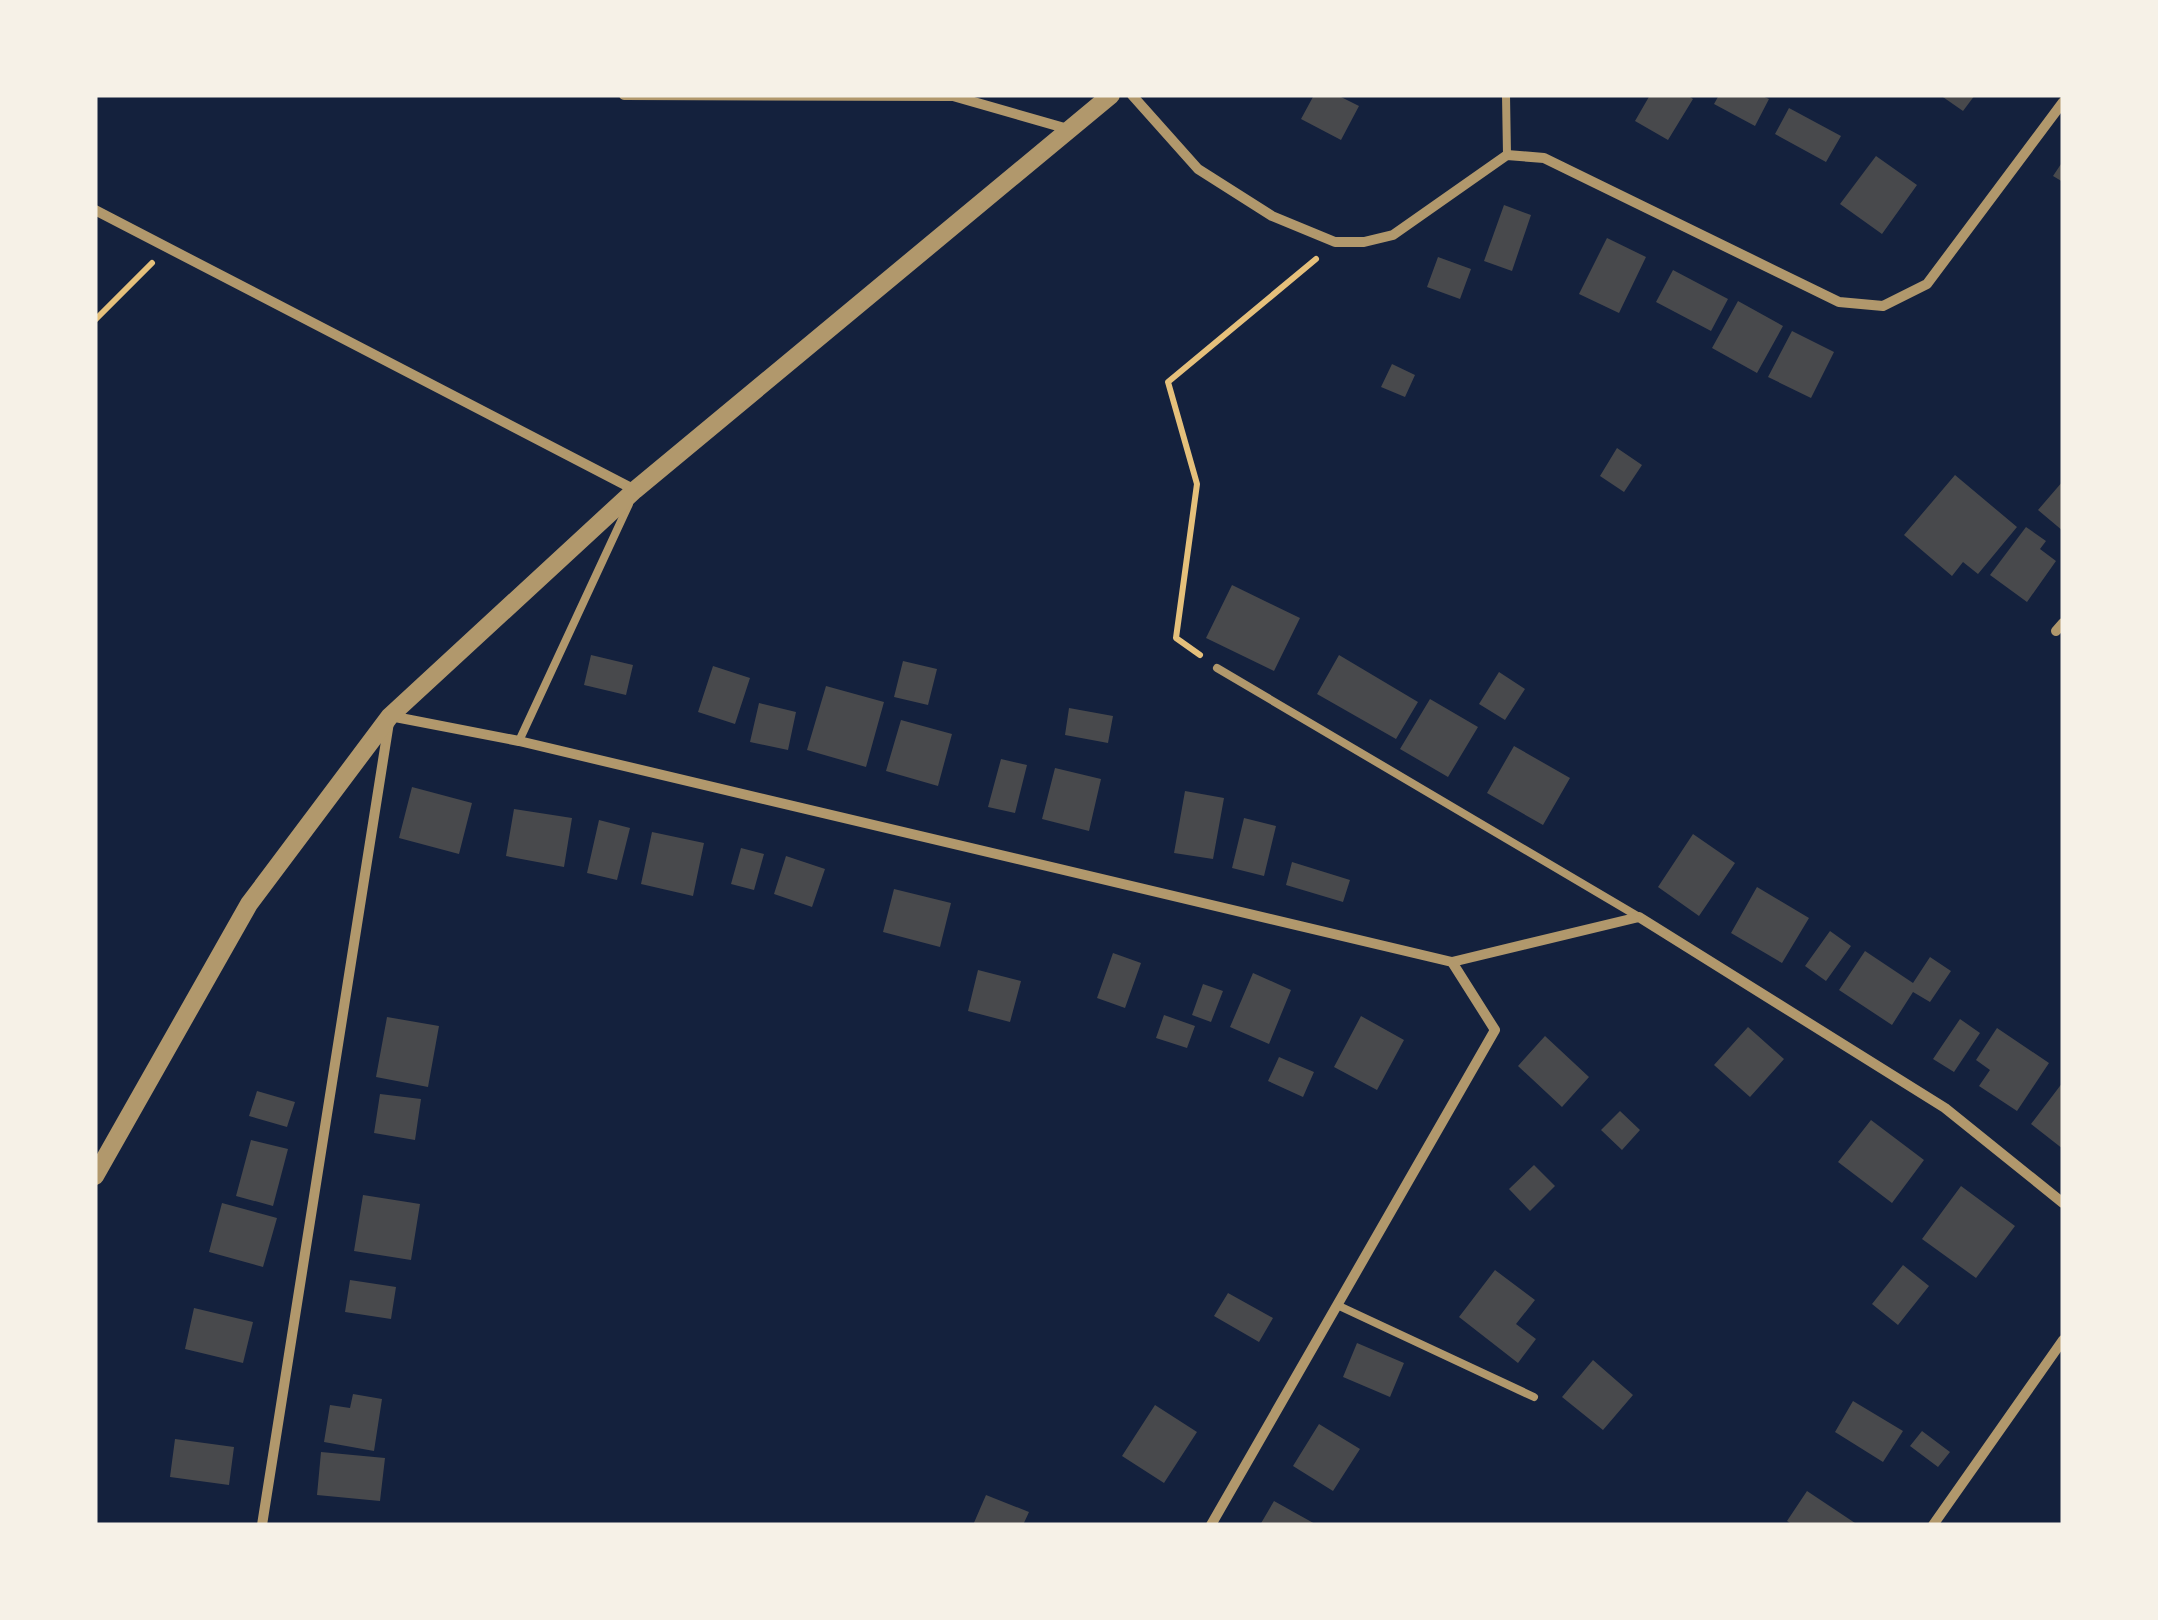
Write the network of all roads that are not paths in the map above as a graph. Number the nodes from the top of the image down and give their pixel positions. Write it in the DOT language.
graph roads {
  1 [pos="624,95"];
  2 [pos="1110,95"];
  3 [pos="1132,95"];
  4 [pos="1506,95"];
  5 [pos="953,96"];
  6 [pos="2063,102"];
  7 [pos="1070,130"];
  8 [pos="1507,155"];
  9 [pos="95,210"];
  10 [pos="635,490"];
  11 [pos="1217,668"];
  12 [pos="390,716"];
  13 [pos="520,740"];
  14 [pos="1639,917"];
  15 [pos="1452,962"];
  16 [pos="95,1176"];
  17 [pos="2063,1204"];
  18 [pos="1337,1305"];
  19 [pos="2063,1340"];
  20 [pos="1534,1397"];
  21 [pos="262,1525"];
  22 [pos="1211,1525"];
  23 [pos="1933,1525"];
  1 -- 5 [label="street"];
  2 -- 7 [label="street"];
  3 -- 8 [label="street"];
  4 -- 8 [label="lane"];
  5 -- 7 [label="street"];
  6 -- 8 [label="street"];
  7 -- 10 [label="street"];
  9 -- 10 [label="street"];
  10 -- 12 [label="street"];
  10 -- 13 [label="lane"];
  11 -- 14 [label="lane"];
  12 -- 13 [label="street"];
  12 -- 16 [label="street"];
  12 -- 21 [label="street"];
  13 -- 15 [label="street"];
  14 -- 15 [label="street"];
  14 -- 17 [label="street"];
  15 -- 18 [label="street"];
  18 -- 20 [label="lane"];
  18 -- 22 [label="street"];
  19 -- 23 [label="street"];
}
